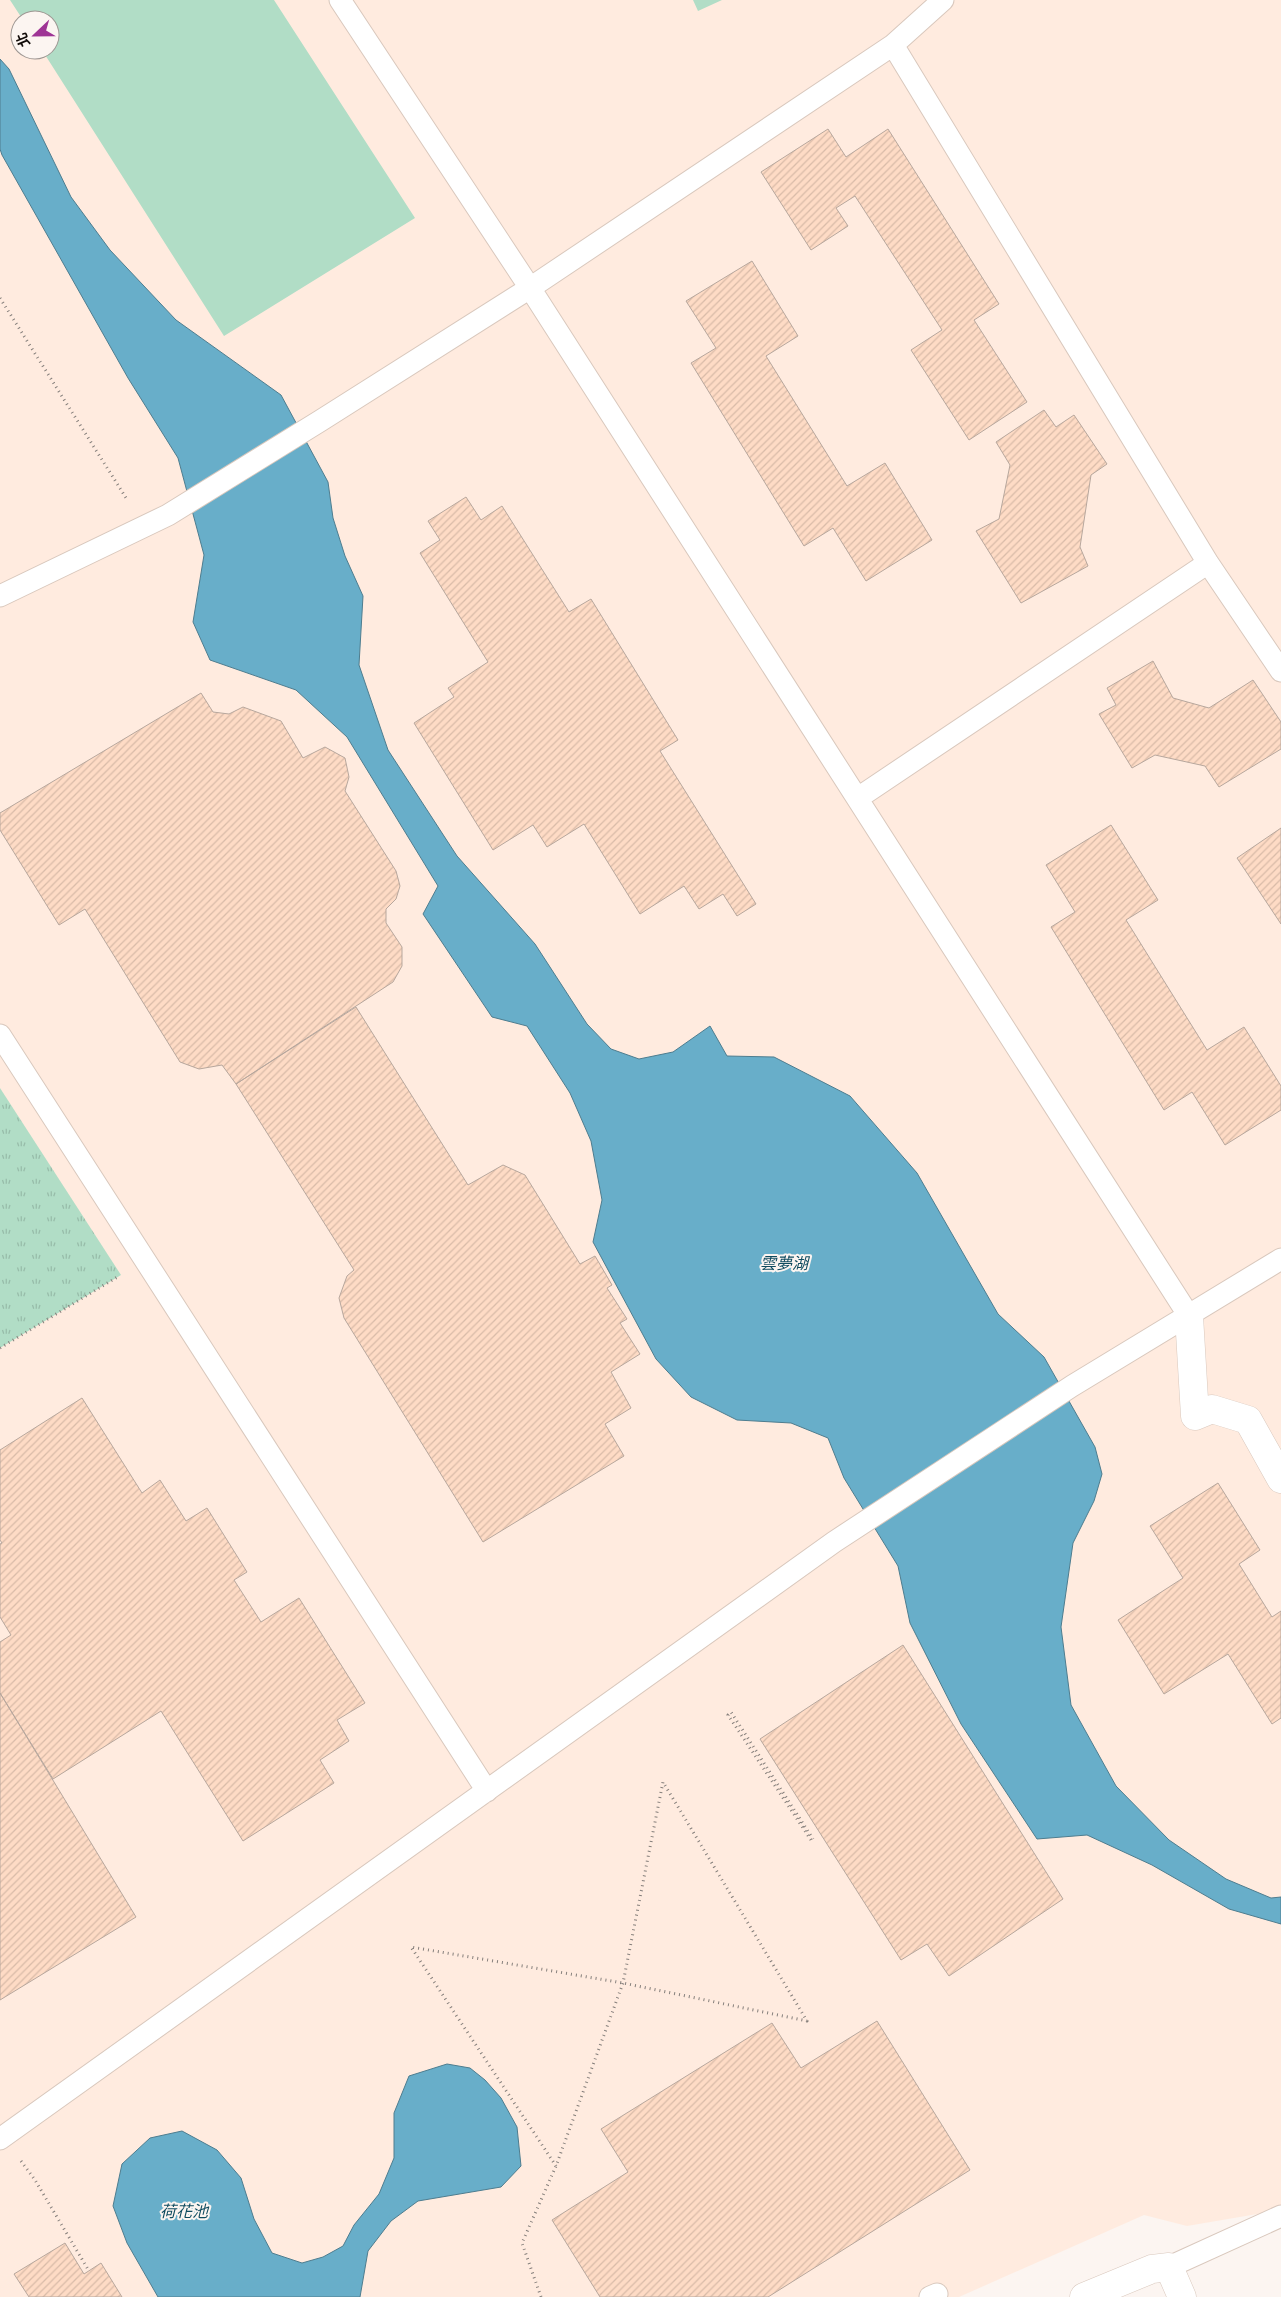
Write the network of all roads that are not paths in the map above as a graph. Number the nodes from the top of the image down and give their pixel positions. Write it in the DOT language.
graph roads {
  1 [pos="340,0"];
  2 [pos="943,0"];
  3 [pos="893,45"];
  4 [pos="530,288"];
  5 [pos="1208,563"];
  6 [pos="0,596"];
  7 [pos="1281,672"];
  8 [pos="858,798"];
  9 [pos="0,1035"];
  10 [pos="1281,1259"];
  11 [pos="1189,1316"];
  12 [pos="1281,1479"];
  13 [pos="487,1791"];
  14 [pos="2,2138"];
  15 [pos="1281,2216"];
  16 [pos="1160,2268"];
  17 [pos="1084,2297"];
  18 [pos="1182,2297"];
  1 -- 4 [label="lane"];
  2 -- 3 [label="lane"];
  3 -- 4 [label="lane"];
  3 -- 5 [label="lane"];
  4 -- 6 [label="lane"];
  4 -- 8 [label="lane"];
  5 -- 7 [label="lane"];
  5 -- 8 [label="lane"];
  8 -- 11 [label="lane"];
  9 -- 13 [label="lane"];
  10 -- 11 [label="lane"];
  11 -- 12 [label="street"];
  11 -- 13 [label="lane"];
  13 -- 14 [label="lane"];
  15 -- 16 [label="lane"];
  16 -- 17 [label="street"];
  16 -- 18 [label="street"];
}
